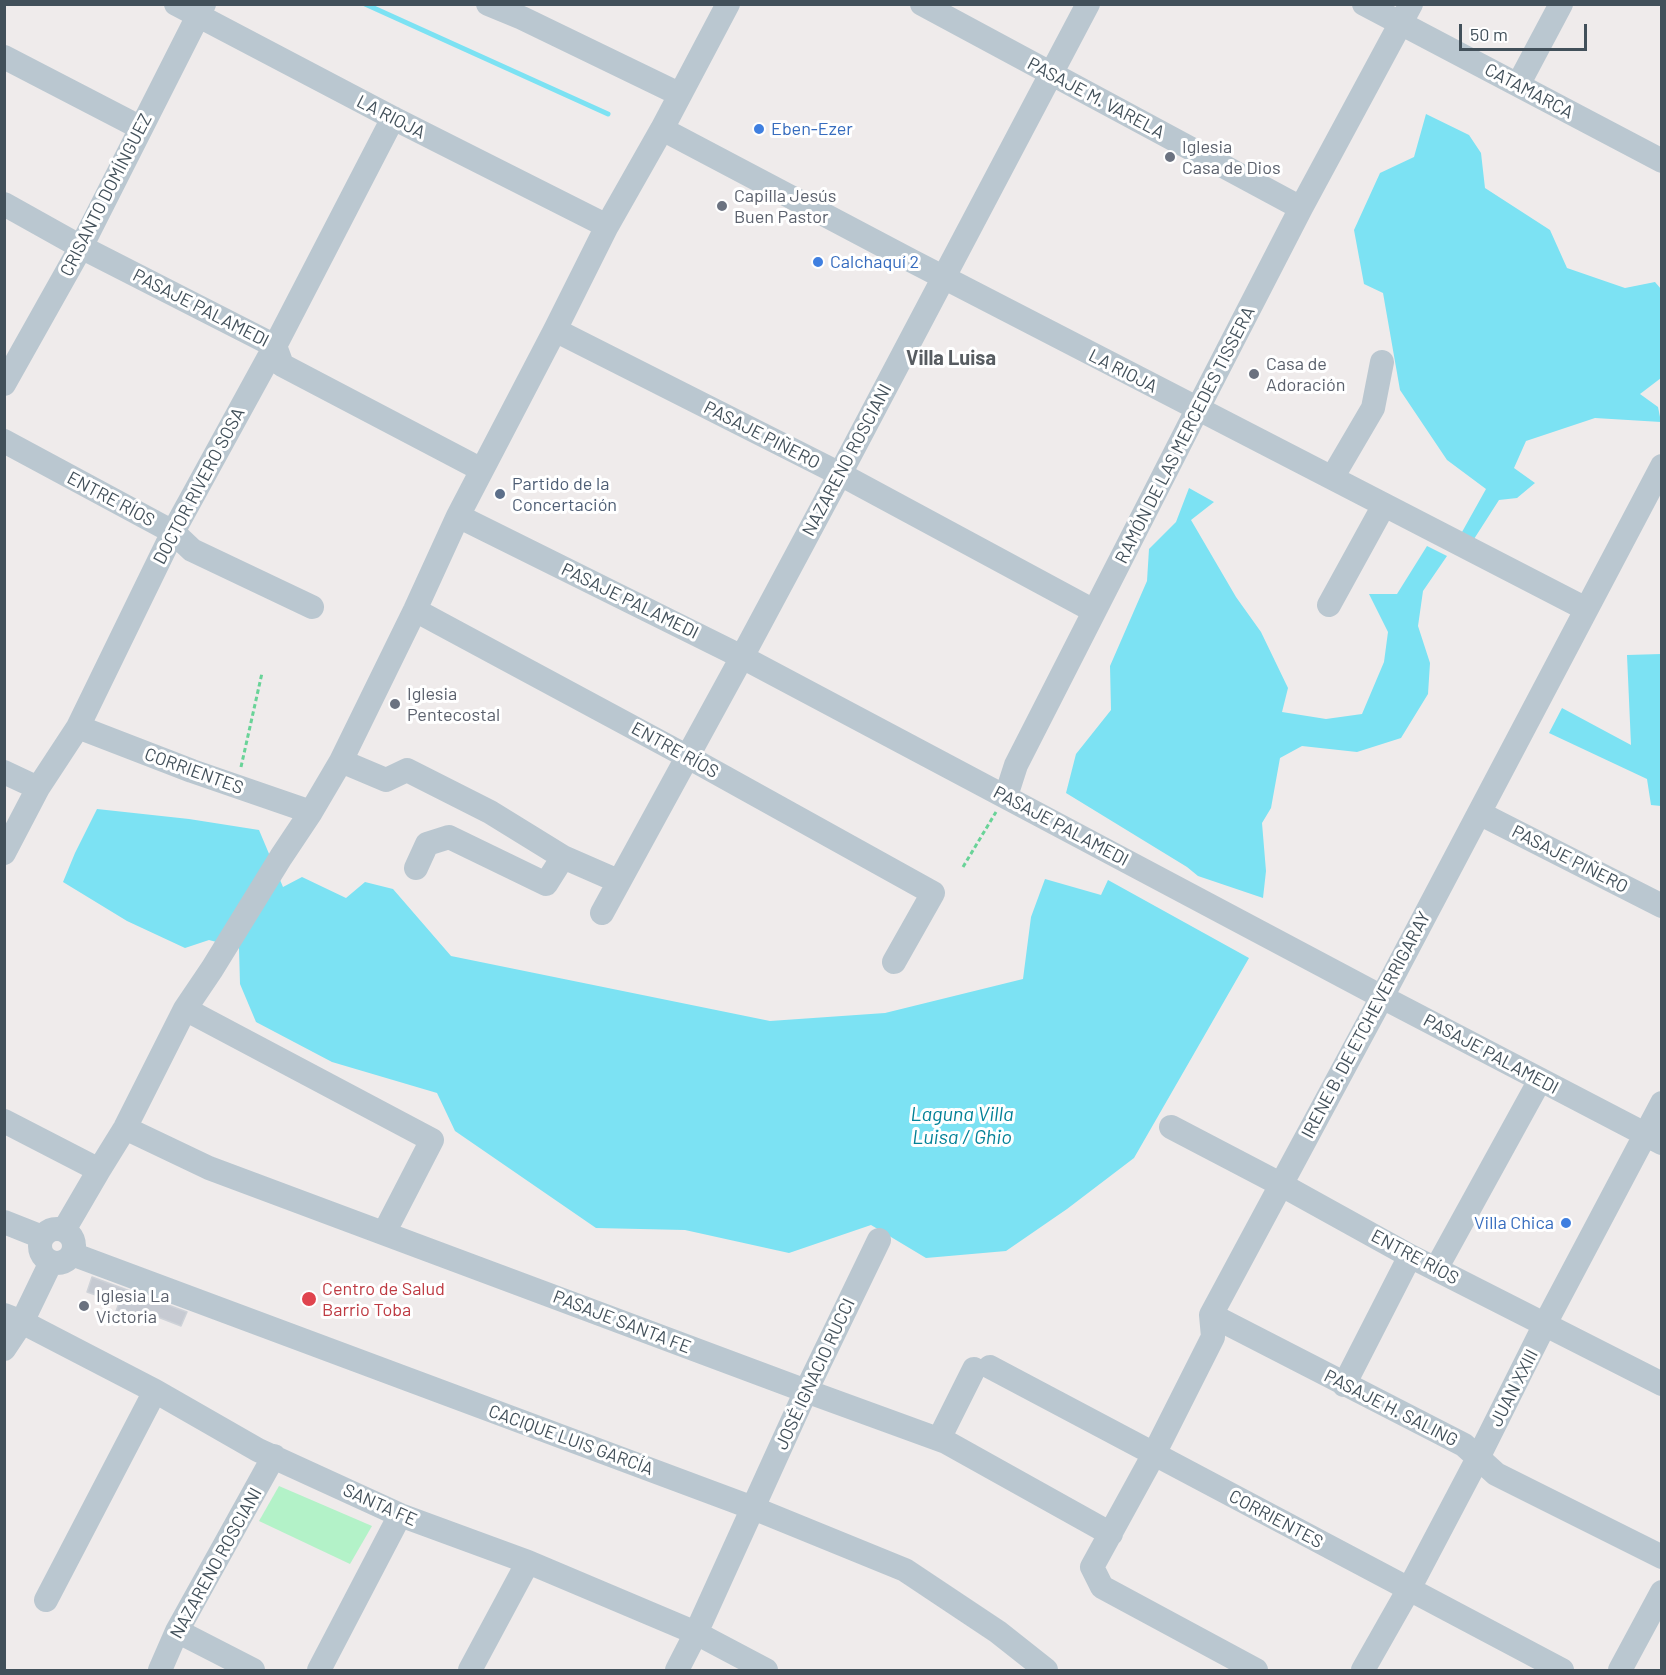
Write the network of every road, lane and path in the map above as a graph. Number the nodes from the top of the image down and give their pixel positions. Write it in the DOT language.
graph roads {
  1 [pos="176,4"];
  2 [pos="488,4"];
  3 [pos="728,4"];
  4 [pos="1088,4"];
  5 [pos="1364,4"];
  6 [pos="1561,4"];
  7 [pos="924,5"];
  8 [pos="201,10"];
  9 [pos="526,11"];
  10 [pos="1406,14"];
  11 [pos="4,57"];
  12 [pos="1051,73"];
  13 [pos="1518,85"];
  14 [pos="679,94"];
  15 [pos="393,118"];
  16 [pos="141,128"];
  17 [pos="662,129"];
  18 [pos="1662,161"];
  19 [pos="4,204"];
  20 [pos="1301,208"];
  21 [pos="607,226"];
  22 [pos="81,247"];
  23 [pos="943,278"];
  24 [pos="555,330"];
  25 [pos="276,346"];
  26 [pos="1382,362"];
  27 [pos="4,384"];
  28 [pos="1198,408"];
  29 [pos="4,441"];
  30 [pos="1662,466"];
  31 [pos="482,471"];
  32 [pos="840,474"];
  33 [pos="1332,478"];
  34 [pos="1384,505"];
  35 [pos="458,516"];
  36 [pos="173,532"];
  37 [pos="1329,605"];
  38 [pos="312,607"];
  39 [pos="1586,609"];
  40 [pos="415,610"];
  41 [pos="1095,611"];
  42 [pos="742,657"];
  43 [pos="262,673"];
  44 [pos="78,727"];
  45 [pos="688,757"];
  46 [pos="341,761"];
  47 [pos="4,772"];
  48 [pos="236,786"];
  49 [pos="38,788"];
  50 [pos="1006,796"];
  51 [pos="311,812"];
  52 [pos="1479,813"];
  53 [pos="4,853"];
  54 [pos="563,856"];
  55 [pos="963,867"];
  56 [pos="416,868"];
  57 [pos="618,881"];
  58 [pos="1662,906"];
  59 [pos="602,913"];
  60 [pos="894,962"];
  61 [pos="1382,997"];
  62 [pos="184,1009"];
  63 [pos="1540,1080"];
  64 [pos="1662,1103"];
  65 [pos="4,1121"];
  66 [pos="1171,1127"];
  67 [pos="125,1128"];
  68 [pos="1653,1138"];
  69 [pos="99,1170"];
  70 [pos="1280,1184"];
  71 [pos="4,1222"];
  72 [pos="384,1233"];
  73 [pos="53,1234"];
  74 [pos="879,1240"];
  75 [pos="1410,1256"];
  76 [pos="62,1258"];
  77 [pos="1436,1269"];
  78 [pos="1211,1315"];
  79 [pos="13,1319"];
  80 [pos="1545,1324"];
  81 [pos="4,1349"];
  82 [pos="1344,1384"];
  83 [pos="1662,1384"];
  84 [pos="154,1391"];
  85 [pos="806,1391"];
  86 [pos="939,1439"];
  87 [pos="1154,1454"];
  88 [pos="274,1456"];
  89 [pos="1478,1458"];
  90 [pos="753,1508"];
  91 [pos="400,1515"];
  92 [pos="1111,1534"];
  93 [pos="1662,1557"];
  94 [pos="528,1562"];
  95 [pos="1409,1589"];
  96 [pos="1662,1592"];
  97 [pos="46,1600"];
  98 [pos="177,1631"];
  99 [pos="696,1633"];
  100 [pos="160,1671"];
  101 [pos="253,1671"];
  102 [pos="319,1671"];
  103 [pos="470,1671"];
  104 [pos="677,1671"];
  105 [pos="766,1671"];
  106 [pos="1046,1671"];
  107 [pos="1256,1671"];
  108 [pos="1364,1671"];
  109 [pos="1562,1671"];
  110 [pos="1620,1671"];
  1 -- 8 [label="street, LA RIOJA"];
  2 -- 9 [label="street"];
  3 -- 14 [label="street"];
  4 -- 12 [label="street, NAZARENO ROSCIANI"];
  5 -- 10 [label="street, CATAMARCA"];
  6 -- 13 [label="street"];
  7 -- 12 [label="street, PASAJE M. VARELA"];
  8 -- 15 [label="street, LA RIOJA"];
  8 -- 16 [label="street, CRISANTO DOMÍNGUEZ"];
  9 -- 14 [label="street"];
  10 -- 13 [label="street, CATAMARCA"];
  10 -- 20 [label="street, RAMÓN DE LAS MERCEDES TISSERA"];
  11 -- 16 [label="street"];
  12 -- 20 [label="street, PASAJE M. VARELA"];
  12 -- 23 [label="street, NAZARENO ROSCIANI"];
  13 -- 18 [label="street, CATAMARCA"];
  14 -- 17 [label="street"];
  15 -- 21 [label="street, LA RIOJA"];
  15 -- 25 [label="street, DOCTOR RIVERO SOSA"];
  16 -- 22 [label="street, CRISANTO DOMÍNGUEZ"];
  17 -- 21 [label="street"];
  17 -- 23 [label="street, LA RIOJA"];
  19 -- 22 [label="street, PASAJE PALAMEDI"];
  20 -- 28 [label="street, RAMÓN DE LAS MERCEDES TISSERA"];
  21 -- 24 [label="street"];
  22 -- 25 [label="street, PASAJE PALAMEDI"];
  22 -- 27 [label="street, CRISANTO DOMÍNGUEZ"];
  23 -- 28 [label="street, LA RIOJA"];
  23 -- 32 [label="street, NAZARENO ROSCIANI"];
  24 -- 31 [label="street"];
  24 -- 32 [label="street, PASAJE PIÑERO"];
  25 -- 31 [label="street, PASAJE PALAMEDI"];
  25 -- 36 [label="street, DOCTOR RIVERO SOSA"];
  26 -- 33 [label="street"];
  28 -- 33 [label="street, LA RIOJA"];
  28 -- 41 [label="street, RAMÓN DE LAS MERCEDES TISSERA"];
  29 -- 36 [label="street, ENTRE RÍOS"];
  30 -- 39 [label="street, IRENE B. DE ETCHEVERRIGARAY"];
  31 -- 35 [label="street"];
  32 -- 41 [label="street, PASAJE PIÑERO"];
  32 -- 42 [label="street, NAZARENO ROSCIANI"];
  33 -- 34 [label="street, LA RIOJA"];
  34 -- 37 [label="street"];
  34 -- 39 [label="street, LA RIOJA"];
  35 -- 40 [label="street"];
  35 -- 42 [label="street, PASAJE PALAMEDI"];
  36 -- 38 [label="street, ENTRE RÍOS"];
  36 -- 44 [label="street, DOCTOR RIVERO SOSA"];
  39 -- 52 [label="street, IRENE B. DE ETCHEVERRIGARAY"];
  40 -- 45 [label="street, ENTRE RÍOS"];
  40 -- 46 [label="street"];
  41 -- 50 [label="street, RAMÓN DE LAS MERCEDES TISSERA"];
  42 -- 45 [label="street, NAZARENO ROSCIANI"];
  42 -- 50 [label="street, PASAJE PALAMEDI"];
  43 -- 48 [label="path"];
  44 -- 48 [label="street, CORRIENTES"];
  44 -- 49 [label="street, DOCTOR RIVERO SOSA"];
  45 -- 57 [label="street, NAZARENO ROSCIANI"];
  45 -- 60 [label="street, ENTRE RÍOS"];
  46 -- 51 [label="street"];
  46 -- 54 [label="street"];
  47 -- 49 [label="street"];
  48 -- 51 [label="street, CORRIENTES"];
  49 -- 53 [label="street, DOCTOR RIVERO SOSA"];
  50 -- 55 [label="path"];
  50 -- 61 [label="street, PASAJE PALAMEDI"];
  51 -- 62 [label="street"];
  52 -- 58 [label="street, PASAJE PIÑERO"];
  52 -- 61 [label="street, IRENE B. DE ETCHEVERRIGARAY"];
  54 -- 56 [label="street"];
  54 -- 57 [label="street"];
  57 -- 59 [label="street, NAZARENO ROSCIANI"];
  61 -- 63 [label="street, PASAJE PALAMEDI"];
  61 -- 70 [label="street, IRENE B. DE ETCHEVERRIGARAY"];
  62 -- 67 [label="street"];
  62 -- 72 [label="street"];
  63 -- 68 [label="street, PASAJE PALAMEDI"];
  63 -- 77 [label="street"];
  64 -- 68 [label="street, JUAN XXIII"];
  65 -- 69 [label="street"];
  66 -- 70 [label="street, ENTRE RÍOS"];
  67 -- 69 [label="street"];
  67 -- 72 [label="street, PASAJE SANTA FE"];
  68 -- 80 [label="street, JUAN XXIII"];
  69 -- 73 [label="street"];
  70 -- 75 [label="street, ENTRE RÍOS"];
  70 -- 78 [label="street, IRENE B. DE ETCHEVERRIGARAY"];
  71 -- 73 [label="street"];
  72 -- 85 [label="street, PASAJE SANTA FE"];
  73 -- 76 [label="street"];
  74 -- 85 [label="street, JOSÉ IGNACIO RUCCI"];
  75 -- 77 [label="street, ENTRE RÍOS"];
  75 -- 82 [label="street"];
  76 -- 79 [label="street"];
  76 -- 90 [label="street, CACIQUE LUIS GARCÍA"];
  77 -- 80 [label="street, ENTRE RÍOS"];
  78 -- 82 [label="street, PASAJE H. SALING"];
  78 -- 87 [label="street, IRENE B. DE ETCHEVERRIGARAY"];
  79 -- 81 [label="street"];
  79 -- 84 [label="street, SANTA FE"];
  80 -- 83 [label="street, ENTRE RÍOS"];
  80 -- 89 [label="street, JUAN XXIII"];
  82 -- 89 [label="street, PASAJE H. SALING"];
  84 -- 88 [label="street, SANTA FE"];
  84 -- 97 [label="street"];
  85 -- 86 [label="street, PASAJE SANTA FE"];
  85 -- 90 [label="street, JOSÉ IGNACIO RUCCI"];
  86 -- 87 [label="street, CORRIENTES"];
  86 -- 92 [label="street, PASAJE SANTA FE"];
  87 -- 92 [label="street, IRENE B. DE ETCHEVERRIGARAY"];
  87 -- 95 [label="street, CORRIENTES"];
  88 -- 91 [label="street, SANTA FE"];
  88 -- 98 [label="street, NAZARENO ROSCIANI"];
  89 -- 93 [label="street, PASAJE H. SALING"];
  89 -- 95 [label="street, JUAN XXIII"];
  90 -- 99 [label="street"];
  90 -- 106 [label="street, CACIQUE LUIS GARCÍA"];
  91 -- 94 [label="street, SANTA FE"];
  91 -- 102 [label="street"];
  92 -- 107 [label="street, IRENE B. DE ETCHEVERRIGARAY"];
  94 -- 99 [label="street, SANTA FE"];
  94 -- 103 [label="street"];
  95 -- 108 [label="street, JUAN XXIII"];
  95 -- 109 [label="street, CORRIENTES"];
  96 -- 110 [label="street"];
  98 -- 100 [label="street, NAZARENO ROSCIANI"];
  98 -- 101 [label="street"];
  99 -- 104 [label="street"];
  99 -- 105 [label="street, SANTA FE"];
}
